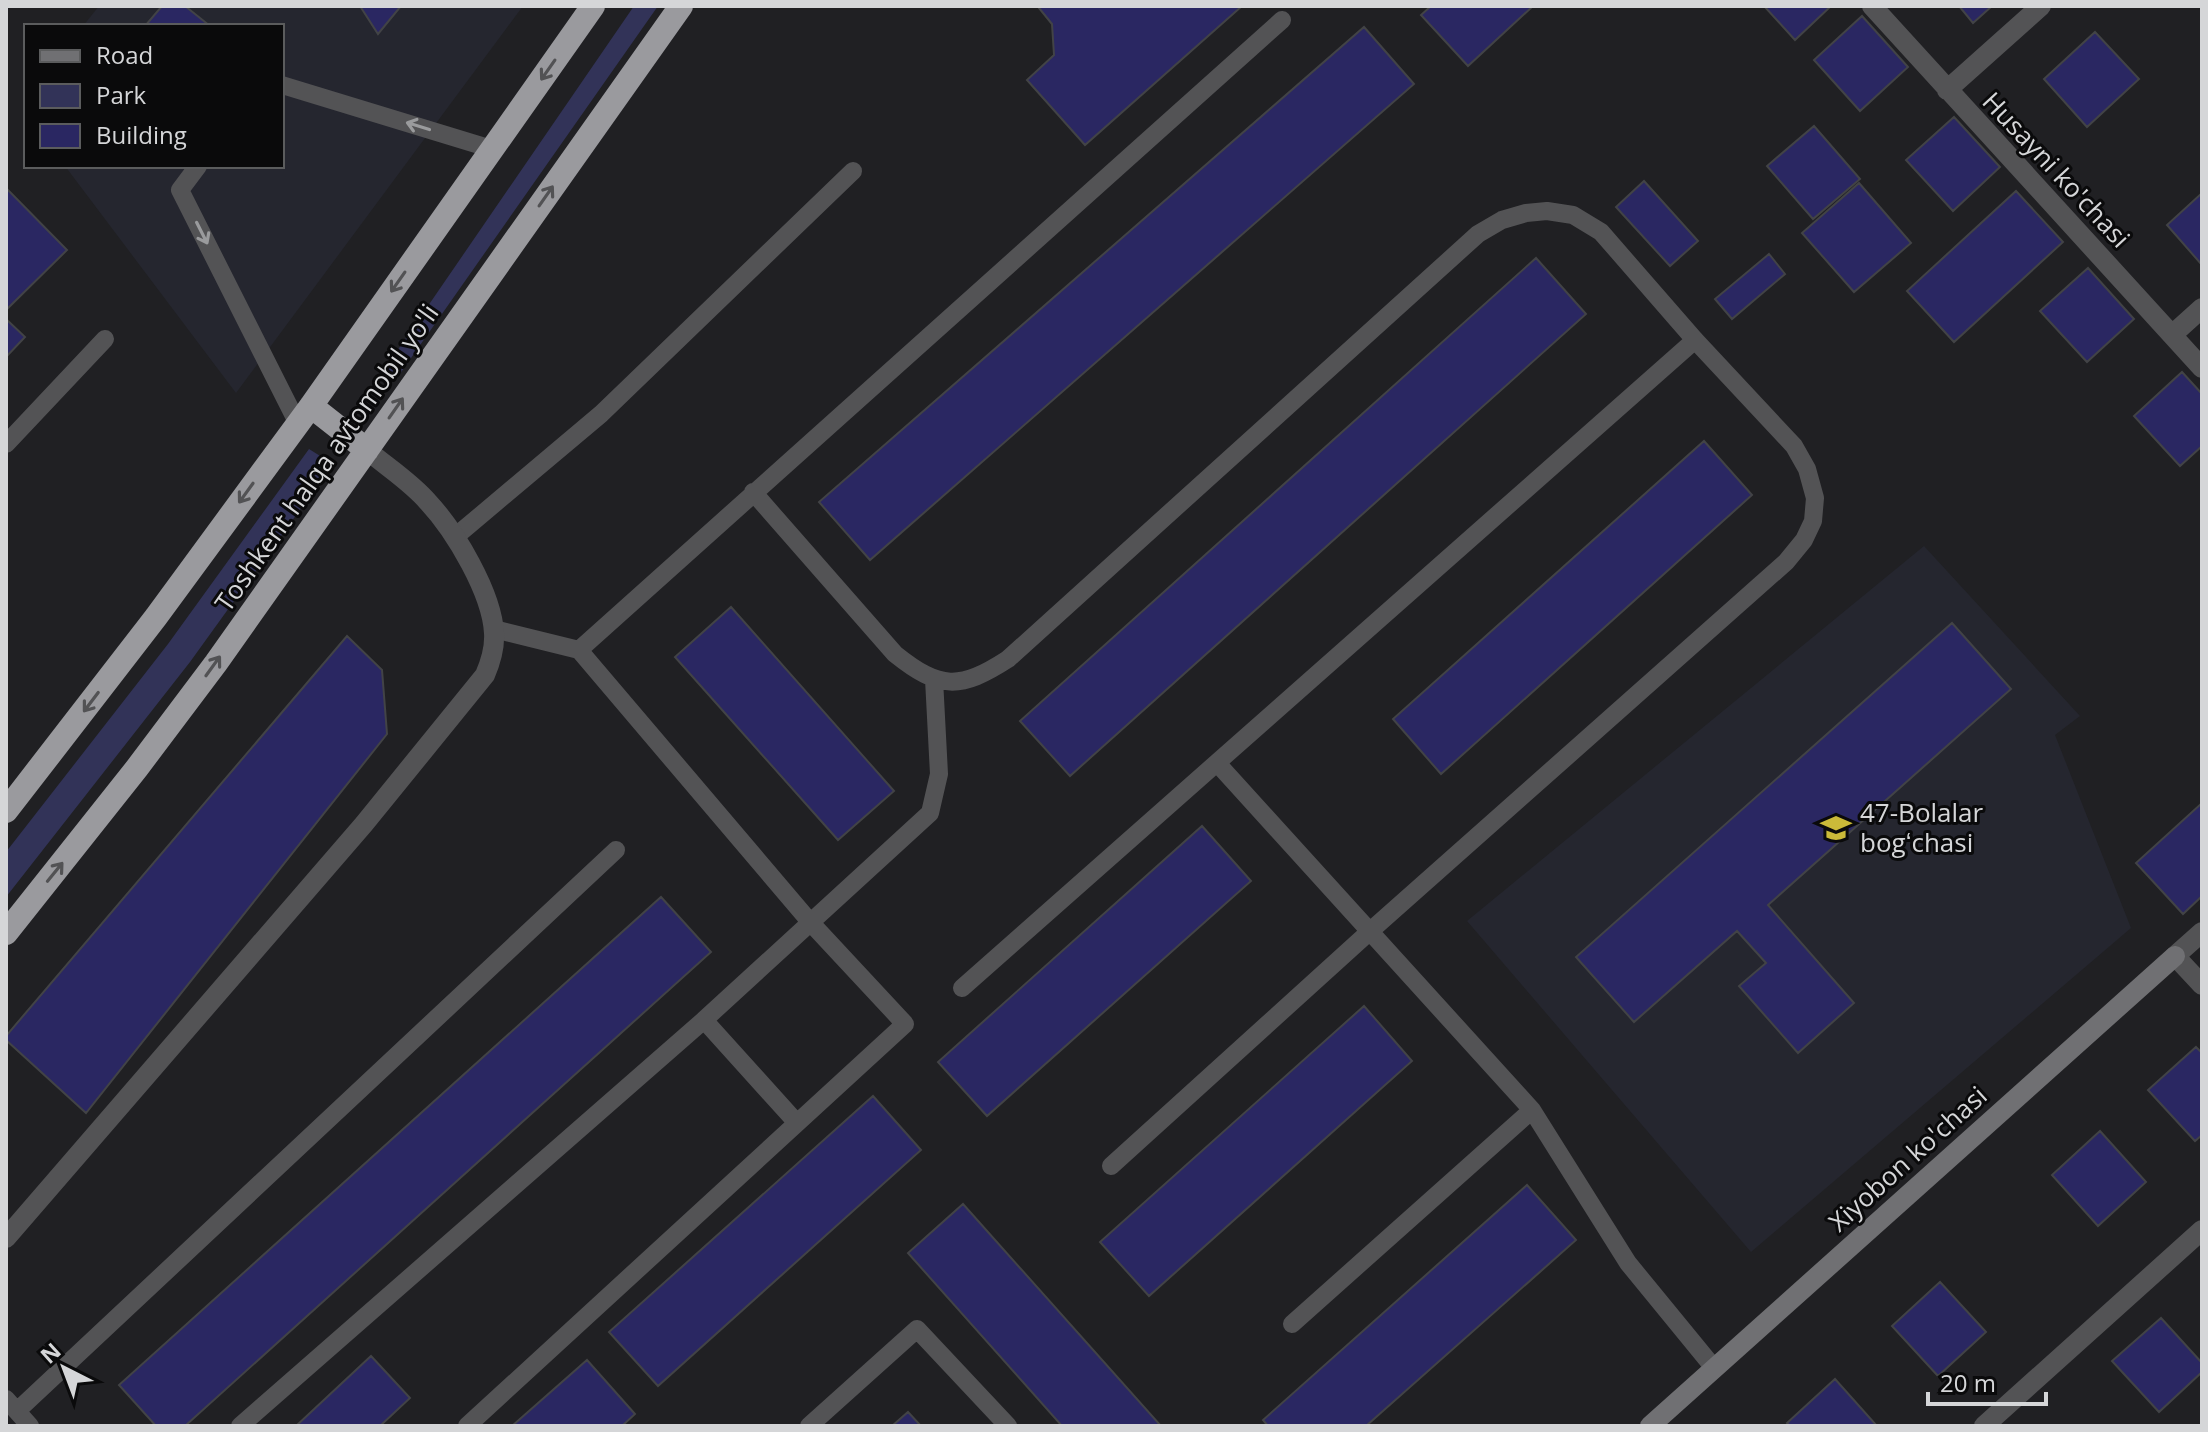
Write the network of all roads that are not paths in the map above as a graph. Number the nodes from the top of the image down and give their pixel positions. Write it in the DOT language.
graph roads {
  1 [pos="593,6"];
  2 [pos="681,6"];
  3 [pos="1872,6"];
  4 [pos="2041,6"];
  5 [pos="1282,20"];
  6 [pos="284,86"];
  7 [pos="1947,90"];
  8 [pos="492,149"];
  9 [pos="196,168"];
  10 [pos="853,171"];
  11 [pos="2202,308"];
  12 [pos="2172,335"];
  13 [pos="105,339"];
  14 [pos="1695,340"];
  15 [pos="2202,368"];
  16 [pos="304,415"];
  17 [pos="6,444"];
  18 [pos="367,450"];
  19 [pos="753,492"];
  20 [pos="456,536"];
  21 [pos="494,629"];
  22 [pos="579,650"];
  23 [pos="934,679"];
  24 [pos="1217,763"];
  25 [pos="6,811"];
  26 [pos="616,850"];
  27 [pos="811,923"];
  28 [pos="2202,932"];
  29 [pos="6,933"];
  30 [pos="1368,933"];
  31 [pos="2175,956"];
  32 [pos="2202,985"];
  33 [pos="962,988"];
  34 [pos="704,1020"];
  35 [pos="1532,1110"];
  36 [pos="797,1123"];
  37 [pos="1111,1166"];
  38 [pos="2202,1230"];
  39 [pos="6,1238"];
  40 [pos="1292,1324"];
  41 [pos="1714,1368"];
  42 [pos="11,1405"];
  43 [pos="30,1426"];
  44 [pos="240,1426"];
  45 [pos="467,1426"];
  46 [pos="809,1426"];
  47 [pos="1008,1426"];
  48 [pos="1650,1426"];
  49 [pos="1984,1426"];
  1 -- 8 [label="highway, Toshkent halqa avtomobil yo'li, one-way"];
  18 -- 2 [label="highway, Toshkent halqa avtomobil yo'li, one-way"];
  3 -- 7 [label="street, Husayni ko'chasi"];
  4 -- 7 [label="street"];
  5 -- 19 [label="lane"];
  8 -- 6 [label="lane, one-way"];
  7 -- 12 [label="street, Husayni ko'chasi"];
  8 -- 16 [label="highway, Toshkent halqa avtomobil yo'li, one-way"];
  9 -- 16 [label="lane, one-way"];
  10 -- 20 [label="lane"];
  11 -- 12 [label="street"];
  12 -- 15 [label="street, Husayni ko'chasi"];
  13 -- 17 [label="lane"];
  14 -- 23 [label="lane"];
  14 -- 24 [label="lane"];
  14 -- 30 [label="lane"];
  16 -- 18 [label="highway"];
  16 -- 25 [label="highway, Toshkent halqa avtomobil yo'li, one-way"];
  18 -- 20 [label="street"];
  29 -- 18 [label="highway, Toshkent halqa avtomobil yo'li, one-way"];
  19 -- 22 [label="lane"];
  19 -- 23 [label="lane"];
  20 -- 21 [label="street"];
  21 -- 22 [label="lane"];
  21 -- 39 [label="street"];
  22 -- 27 [label="lane"];
  23 -- 27 [label="lane"];
  24 -- 30 [label="lane"];
  24 -- 33 [label="lane"];
  26 -- 42 [label="lane"];
  27 -- 34 [label="lane"];
  27 -- 36 [label="lane"];
  28 -- 31 [label="street, Xiyobon ko'chasi"];
  30 -- 35 [label="lane"];
  30 -- 37 [label="lane"];
  31 -- 32 [label="street"];
  31 -- 41 [label="street, Xiyobon ko'chasi"];
  34 -- 36 [label="lane"];
  34 -- 44 [label="lane"];
  35 -- 40 [label="lane"];
  35 -- 41 [label="lane"];
  36 -- 45 [label="lane"];
  38 -- 49 [label="street"];
  41 -- 48 [label="street, Xiyobon ko'chasi"];
  42 -- 43 [label="lane"];
  46 -- 47 [label="lane"];
}
